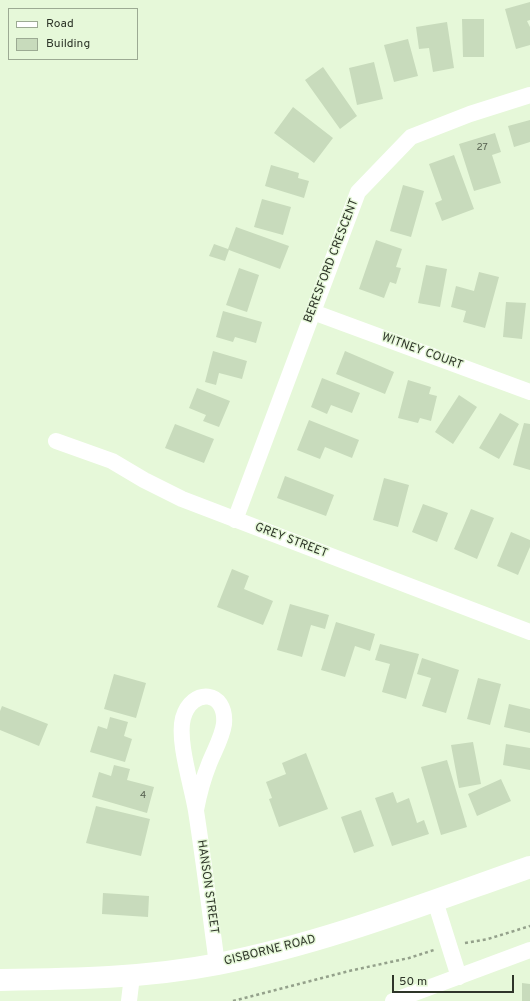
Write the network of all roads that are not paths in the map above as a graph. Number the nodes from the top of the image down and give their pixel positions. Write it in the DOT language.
graph roads {
  1 [pos="530,95"];
  2 [pos="314,312"];
  3 [pos="530,392"];
  4 [pos="56,440"];
  5 [pos="235,520"];
  6 [pos="530,632"];
  7 [pos="196,810"];
  8 [pos="530,867"];
  9 [pos="435,901"];
  10 [pos="530,950"];
  11 [pos="217,964"];
  12 [pos="132,976"];
  13 [pos="459,977"];
  14 [pos="0,980"];
  15 [pos="129,1001"];
  16 [pos="393,1001"];
  1 -- 2 [label="street, BERESFORD CRESCENT"];
  2 -- 3 [label="street, WITNEY COURT"];
  2 -- 5 [label="street, BERESFORD CRESCENT"];
  4 -- 5 [label="street, GREY STREET"];
  5 -- 6 [label="street, GREY STREET"];
  7 -- 7 [label="street, HANSON STREET"];
  7 -- 11 [label="street, HANSON STREET"];
  8 -- 9 [label="main road, GISBORNE ROAD"];
  9 -- 11 [label="main road, GISBORNE ROAD"];
  9 -- 13 [label="street"];
  10 -- 13 [label="street"];
  11 -- 12 [label="main road, GISBORNE ROAD"];
  12 -- 14 [label="main road, GISBORNE ROAD"];
  12 -- 15 [label="street"];
  13 -- 16 [label="street"];
}
